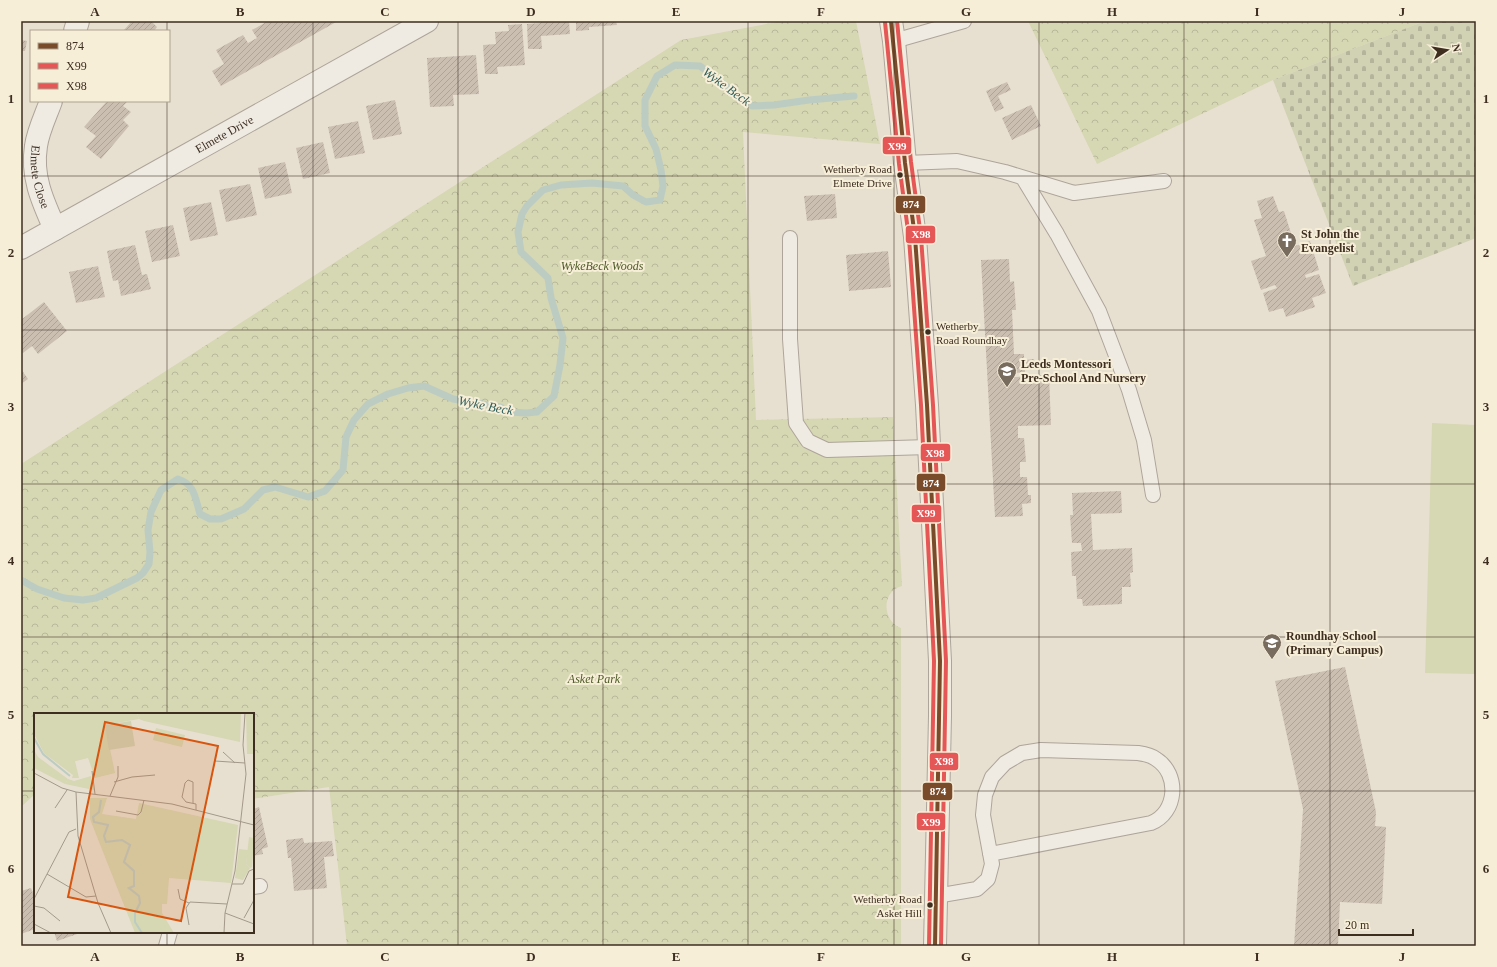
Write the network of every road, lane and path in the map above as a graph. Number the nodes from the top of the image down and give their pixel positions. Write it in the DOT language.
graph roads {
  1 [pos="427,21"];
  2 [pos="964,21"];
  3 [pos="892,31"];
  4 [pos="51,102"];
  5 [pos="905,163"];
  6 [pos="1022,178"];
  7 [pos="1164,181"];
  8 [pos="55,229"];
  9 [pos="790,238"];
  10 [pos="21,248"];
  11 [pos="929,447"];
  12 [pos="1153,496"];
  13 [pos="990,854"];
  14 [pos="936,896"];
  15 [pos="170,933"];
  16 [pos="166,946"];
  17 [pos="935,946"];
  1 -- 8 [label="street, Elmete Drive"];
  2 -- 3 [label="lane"];
  3 -- 5 [label="street"];
  4 -- 8 [label="street, Elmete Close"];
  5 -- 6 [label="lane"];
  5 -- 11 [label="street"];
  6 -- 7 [label="lane"];
  6 -- 12 [label="lane"];
  8 -- 10 [label="street, Elmete Drive"];
  9 -- 11 [label="lane"];
  11 -- 14 [label="street"];
  13 -- 13 [label="lane"];
  13 -- 14 [label="lane"];
  14 -- 17 [label="street"];
  15 -- 16 [label="lane"];
}
